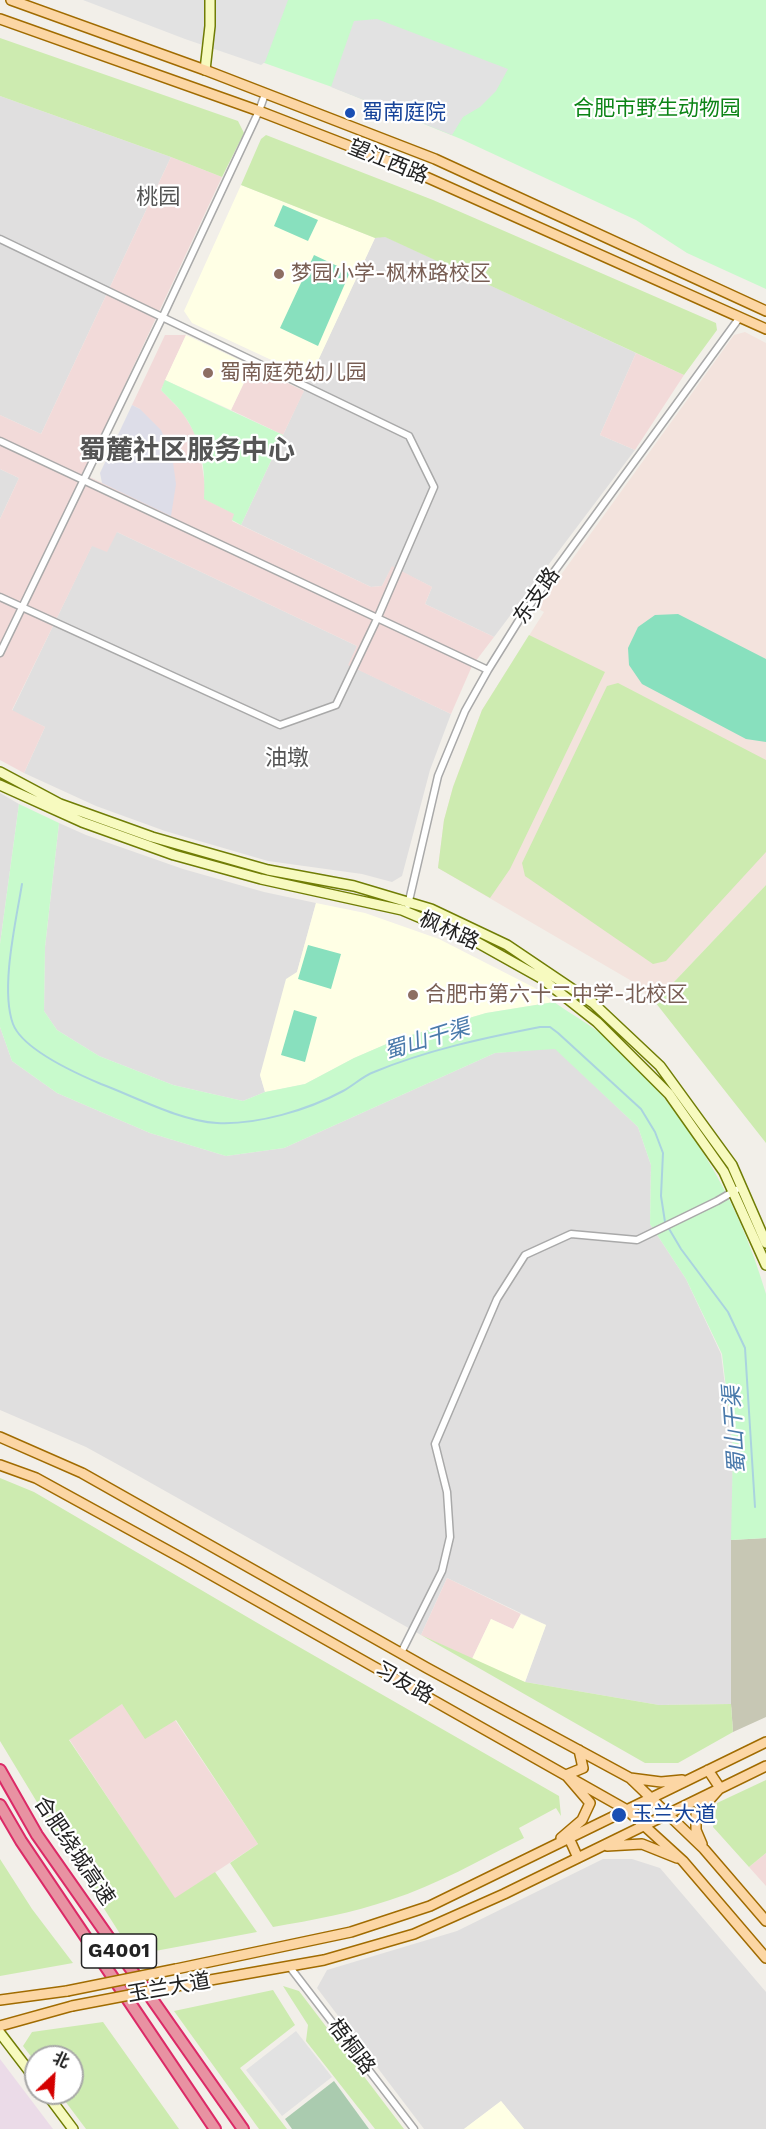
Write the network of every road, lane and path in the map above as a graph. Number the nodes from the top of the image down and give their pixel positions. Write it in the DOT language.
graph roads {
  1 [pos="11,0"];
  2 [pos="210,0"];
  3 [pos="0,19"];
  4 [pos="205,70"];
  5 [pos="265,94"];
  6 [pos="259,111"];
  7 [pos="0,239"];
  8 [pos="766,311"];
  9 [pos="163,317"];
  10 [pos="740,317"];
  11 [pos="766,329"];
  12 [pos="0,441"];
  13 [pos="84,480"];
  14 [pos="0,597"];
  15 [pos="22,607"];
  16 [pos="377,619"];
  17 [pos="0,653"];
  18 [pos="488,670"];
  19 [pos="0,772"];
  20 [pos="0,785"];
  21 [pos="408,907"];
  22 [pos="738,1189"];
  23 [pos="766,1243"];
  24 [pos="766,1265"];
  25 [pos="0,1437"];
  26 [pos="0,1465"];
  27 [pos="401,1653"];
  28 [pos="766,1742"];
  29 [pos="579,1750"];
  30 [pos="766,1766"];
  31 [pos="0,1770"];
  32 [pos="708,1770"];
  33 [pos="566,1774"];
  34 [pos="630,1778"];
  35 [pos="691,1779"];
  36 [pos="720,1788"];
  37 [pos="651,1798"];
  38 [pos="0,1805"];
  39 [pos="627,1810"];
  40 [pos="668,1814"];
  41 [pos="644,1825"];
  42 [pos="569,1838"];
  43 [pos="601,1846"];
  44 [pos="550,1847"];
  45 [pos="704,1849"];
  46 [pos="578,1858"];
  47 [pos="683,1861"];
  48 [pos="766,1921"];
  49 [pos="766,1958"];
  50 [pos="289,1966"];
  51 [pos="0,2000"];
  52 [pos="0,2026"];
  53 [pos="0,2033"];
  54 [pos="24,2064"];
  55 [pos="55,2105"];
  56 [pos="73,2129"];
  57 [pos="215,2129"];
  58 [pos="243,2129"];
  59 [pos="414,2129"];
  1 -- 4 [label="main road, 望江西路"];
  2 -- 4 [label="main road"];
  3 -- 6 [label="main road, 望江西路"];
  4 -- 5 [label="main road, 望江西路"];
  5 -- 6 [label="street"];
  5 -- 8 [label="main road, 望江西路"];
  6 -- 9 [label="street"];
  6 -- 10 [label="main road, 望江西路"];
  7 -- 9 [label="street"];
  9 -- 13 [label="street"];
  9 -- 16 [label="street"];
  10 -- 11 [label="main road, 望江西路"];
  10 -- 18 [label="street, 东支路"];
  12 -- 13 [label="street"];
  13 -- 15 [label="street"];
  13 -- 16 [label="street"];
  14 -- 15 [label="street"];
  15 -- 16 [label="street"];
  15 -- 17 [label="street"];
  16 -- 18 [label="street"];
  18 -- 21 [label="street, 东支路"];
  19 -- 21 [label="main road, 枫林路"];
  20 -- 21 [label="main road, 枫林路"];
  21 -- 22 [label="main road, 枫林路"];
  22 -- 23 [label="main road, 枫林路"];
  22 -- 24 [label="main road, 枫林路"];
  22 -- 27 [label="street"];
  25 -- 27 [label="main road, 习友路"];
  26 -- 33 [label="main road, 习友路"];
  27 -- 29 [label="main road, 习友路"];
  28 -- 32 [label="main road, 玉兰大道"];
  29 -- 33 [label="main road"];
  29 -- 34 [label="main road, 习友路"];
  30 -- 36 [label="main road, 玉兰大道"];
  31 -- 58 [label="highway, 合肥绕城高速 / G4001"];
  32 -- 35 [label="main road, 玉兰大道"];
  32 -- 36 [label="main road"];
  33 -- 39 [label="main road, 习友路"];
  33 -- 44 [label="main road"];
  34 -- 35 [label="main road"];
  34 -- 37 [label="main road, 习友路"];
  35 -- 37 [label="main road, 玉兰大道"];
  36 -- 40 [label="main road, 玉兰大道"];
  36 -- 45 [label="main road"];
  37 -- 39 [label="main road, 玉兰大道"];
  37 -- 40 [label="main road, 习友路"];
  38 -- 57 [label="highway, 合肥绕城高速 / G4001"];
  39 -- 41 [label="main road, 习友路"];
  39 -- 42 [label="main road, 玉兰大道"];
  40 -- 41 [label="main road, 玉兰大道"];
  40 -- 45 [label="main road, 习友路"];
  41 -- 43 [label="main road, 玉兰大道"];
  41 -- 47 [label="main road, 习友路"];
  42 -- 44 [label="main road, 玉兰大道"];
  42 -- 46 [label="main road"];
  43 -- 46 [label="main road, 玉兰大道"];
  43 -- 47 [label="main road"];
  44 -- 51 [label="main road, 玉兰大道, bridge"];
  45 -- 48 [label="main road, 习友路"];
  46 -- 50 [label="main road, 玉兰大道"];
  47 -- 49 [label="main road, 习友路"];
  50 -- 52 [label="main road, 玉兰大道, bridge"];
  50 -- 59 [label="street, 梧桐路"];
  53 -- 54 [label="main road"];
  55 -- 56 [label="main road"];
}
